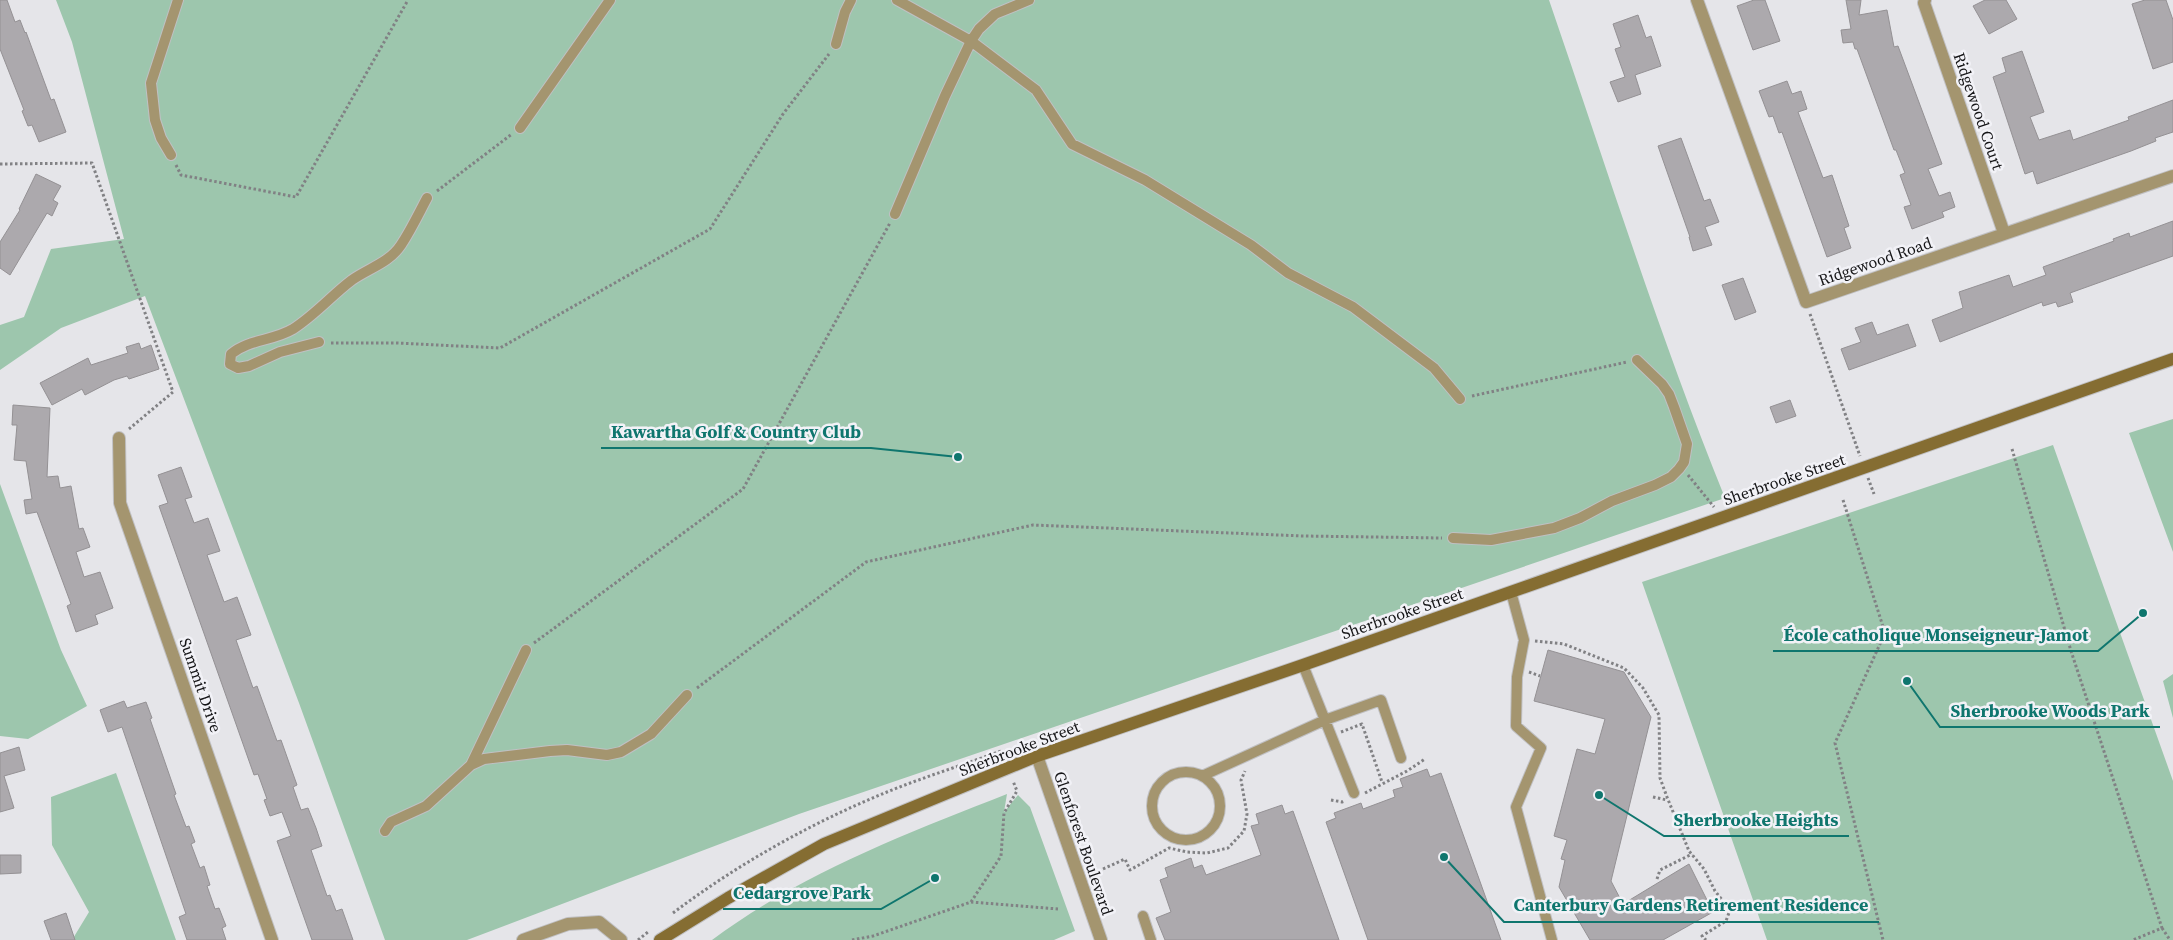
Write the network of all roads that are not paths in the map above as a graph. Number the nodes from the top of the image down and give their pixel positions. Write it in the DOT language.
graph roads {
  1 [pos="178,0"];
  2 [pos="610,0"];
  3 [pos="851,0"];
  4 [pos="897,0"];
  5 [pos="916,0"];
  6 [pos="1030,0"];
  7 [pos="1697,0"];
  8 [pos="1925,0"];
  9 [pos="923,13"];
  10 [pos="971,41"];
  11 [pos="836,44"];
  12 [pos="520,128"];
  13 [pos="171,155"];
  14 [pos="2173,176"];
  15 [pos="427,198"];
  16 [pos="894,214"];
  17 [pos="2004,233"];
  18 [pos="319,342"];
  19 [pos="2173,359"];
  20 [pos="1637,360"];
  21 [pos="1460,398"];
  22 [pos="119,438"];
  23 [pos="1453,538"];
  24 [pos="1511,592"];
  25 [pos="526,650"];
  26 [pos="1304,664"];
  27 [pos="687,695"];
  28 [pos="1325,720"];
  29 [pos="1037,756"];
  30 [pos="1401,758"];
  31 [pos="471,765"];
  32 [pos="1202,776"];
  33 [pos="1355,796"];
  34 [pos="385,831"];
  35 [pos="1143,916"];
  36 [pos="272,940"];
  37 [pos="523,940"];
  38 [pos="621,940"];
  39 [pos="660,940"];
  40 [pos="1101,940"];
  41 [pos="1151,940"];
  42 [pos="1552,940"];
  1 -- 13 [label="lane"];
  2 -- 12 [label="lane"];
  3 -- 11 [label="lane"];
  4 -- 9 [label="lane"];
  5 -- 9 [label="lane"];
  6 -- 10 [label="lane"];
  7 -- 17 [label="street, Ridgewood Road"];
  8 -- 17 [label="street, Ridgewood Court"];
  9 -- 10 [label="lane"];
  10 -- 16 [label="lane"];
  10 -- 21 [label="lane"];
  14 -- 17 [label="street, Ridgewood Road"];
  15 -- 18 [label="lane"];
  19 -- 24 [label="main road, Sherbrooke Street"];
  20 -- 23 [label="lane"];
  22 -- 36 [label="street, Summit Drive"];
  24 -- 26 [label="main road, Sherbrooke Street"];
  24 -- 42 [label="lane"];
  25 -- 31 [label="lane"];
  26 -- 28 [label="lane"];
  26 -- 29 [label="main road, Sherbrooke Street"];
  27 -- 31 [label="lane"];
  28 -- 30 [label="lane"];
  28 -- 32 [label="lane"];
  28 -- 33 [label="lane"];
  29 -- 39 [label="main road, Sherbrooke Street"];
  29 -- 40 [label="street, Glenforest Boulevard"];
  31 -- 34 [label="lane"];
  32 -- 32 [label="lane"];
  35 -- 41 [label="lane"];
  37 -- 38 [label="street"];
}
